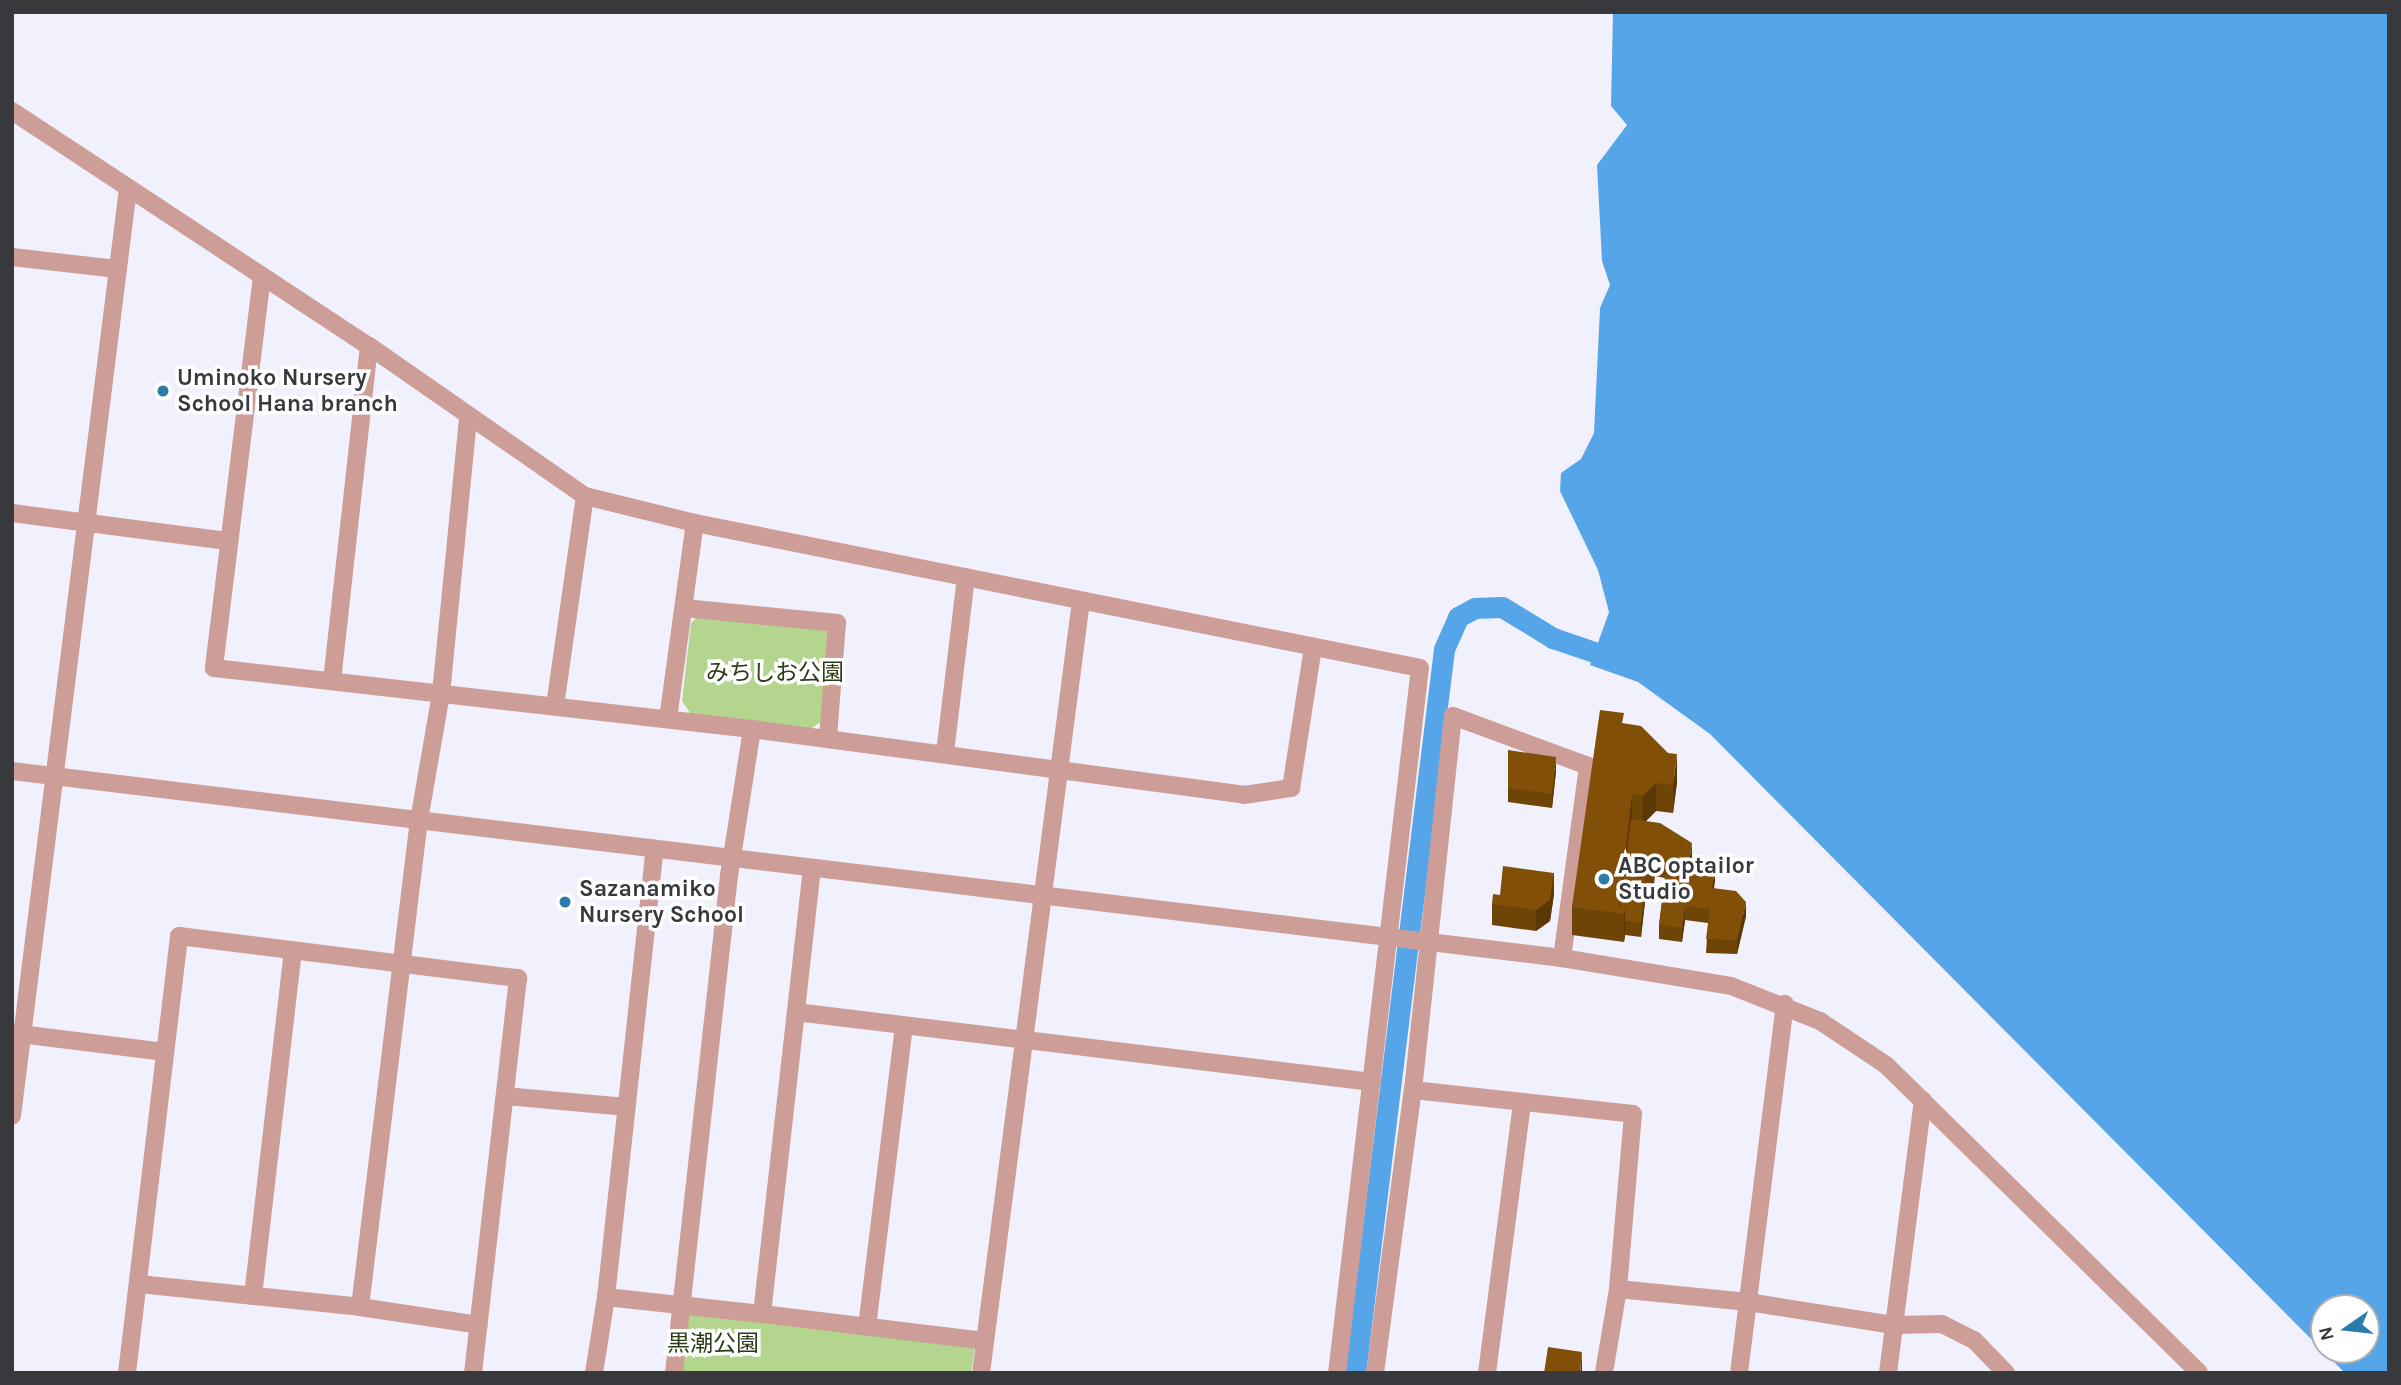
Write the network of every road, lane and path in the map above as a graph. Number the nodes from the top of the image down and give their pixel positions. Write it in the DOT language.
graph roads {
  1 [pos="12,111"];
  2 [pos="128,188"];
  3 [pos="12,257"];
  4 [pos="117,269"];
  5 [pos="262,276"];
  6 [pos="369,346"];
  7 [pos="468,416"];
  8 [pos="585,496"];
  9 [pos="12,513"];
  10 [pos="86,522"];
  11 [pos="695,523"];
  12 [pos="229,541"];
  13 [pos="966,577"];
  14 [pos="1081,601"];
  15 [pos="684,608"];
  16 [pos="1314,647"];
  17 [pos="332,681"];
  18 [pos="441,694"];
  19 [pos="555,706"];
  20 [pos="668,719"];
  21 [pos="752,729"];
  22 [pos="828,738"];
  23 [pos="945,753"];
  24 [pos="1059,767"];
  25 [pos="12,771"];
  26 [pos="54,776"];
  27 [pos="419,820"];
  28 [pos="655,849"];
  29 [pos="731,858"];
  30 [pos="812,868"];
  31 [pos="1043,896"];
  32 [pos="1392,938"];
  33 [pos="1423,942"];
  34 [pos="293,951"];
  35 [pos="1562,958"];
  36 [pos="401,966"];
  37 [pos="1785,1004"];
  38 [pos="796,1012"];
  39 [pos="904,1026"];
  40 [pos="17,1034"];
  41 [pos="1024,1039"];
  42 [pos="165,1052"];
  43 [pos="1372,1082"];
  44 [pos="1413,1090"];
  45 [pos="505,1096"];
  46 [pos="1923,1100"];
  47 [pos="1522,1102"];
  48 [pos="627,1107"];
  49 [pos="12,1116"];
  50 [pos="139,1284"];
  51 [pos="1619,1289"];
  52 [pos="253,1296"];
  53 [pos="606,1297"];
  54 [pos="1748,1302"];
  55 [pos="682,1306"];
  56 [pos="360,1307"];
  57 [pos="762,1314"];
  58 [pos="479,1325"];
  59 [pos="1893,1325"];
  60 [pos="867,1327"];
  61 [pos="984,1342"];
  62 [pos="127,1373"];
  63 [pos="473,1373"];
  64 [pos="594,1373"];
  65 [pos="674,1373"];
  66 [pos="981,1373"];
  67 [pos="1337,1373"];
  68 [pos="1375,1373"];
  69 [pos="1487,1373"];
  70 [pos="1604,1373"];
  71 [pos="1739,1373"];
  72 [pos="1888,1373"];
  73 [pos="2006,1373"];
  74 [pos="2199,1373"];
  1 -- 2 [label="street"];
  2 -- 4 [label="street"];
  2 -- 5 [label="street"];
  3 -- 4 [label="street"];
  4 -- 10 [label="street"];
  5 -- 6 [label="street"];
  5 -- 12 [label="street"];
  6 -- 7 [label="street"];
  6 -- 17 [label="street"];
  7 -- 8 [label="street"];
  7 -- 18 [label="street"];
  8 -- 11 [label="street"];
  8 -- 19 [label="street"];
  9 -- 10 [label="street"];
  10 -- 12 [label="street"];
  10 -- 26 [label="street"];
  11 -- 13 [label="street"];
  11 -- 15 [label="street"];
  12 -- 17 [label="street"];
  13 -- 14 [label="street"];
  13 -- 23 [label="street"];
  14 -- 16 [label="street"];
  14 -- 24 [label="street"];
  15 -- 20 [label="street"];
  15 -- 22 [label="street"];
  16 -- 24 [label="street"];
  16 -- 32 [label="street"];
  17 -- 18 [label="street"];
  18 -- 19 [label="street"];
  18 -- 27 [label="street"];
  19 -- 20 [label="street"];
  20 -- 21 [label="street"];
  21 -- 22 [label="street"];
  21 -- 29 [label="street"];
  22 -- 23 [label="street"];
  23 -- 24 [label="street"];
  24 -- 31 [label="street"];
  25 -- 26 [label="street"];
  26 -- 27 [label="street"];
  26 -- 40 [label="street"];
  27 -- 28 [label="street"];
  27 -- 36 [label="street"];
  28 -- 29 [label="street"];
  28 -- 48 [label="street"];
  29 -- 30 [label="street"];
  29 -- 55 [label="street"];
  30 -- 31 [label="street"];
  30 -- 38 [label="street"];
  31 -- 32 [label="street"];
  31 -- 41 [label="street"];
  32 -- 33 [label="street"];
  32 -- 43 [label="street"];
  33 -- 35 [label="street"];
  33 -- 35 [label="street"];
  33 -- 44 [label="street"];
  34 -- 36 [label="street"];
  34 -- 42 [label="street"];
  34 -- 52 [label="street"];
  35 -- 37 [label="street"];
  36 -- 45 [label="street"];
  36 -- 56 [label="street"];
  37 -- 46 [label="street"];
  37 -- 54 [label="street"];
  38 -- 39 [label="street"];
  38 -- 57 [label="street"];
  39 -- 41 [label="street"];
  39 -- 60 [label="street"];
  40 -- 42 [label="street"];
  40 -- 49 [label="street"];
  41 -- 43 [label="street"];
  41 -- 61 [label="street"];
  42 -- 50 [label="street"];
  43 -- 67 [label="street"];
  44 -- 47 [label="street"];
  44 -- 68 [label="street"];
  45 -- 48 [label="street"];
  45 -- 58 [label="street"];
  46 -- 59 [label="street"];
  46 -- 74 [label="street"];
  47 -- 51 [label="street"];
  47 -- 69 [label="street"];
  48 -- 53 [label="street"];
  50 -- 52 [label="street"];
  50 -- 62 [label="street"];
  51 -- 54 [label="street"];
  51 -- 70 [label="street"];
  52 -- 56 [label="street"];
  53 -- 55 [label="street"];
  53 -- 64 [label="street"];
  54 -- 59 [label="street"];
  54 -- 71 [label="street"];
  55 -- 57 [label="street"];
  55 -- 65 [label="street"];
  56 -- 58 [label="street"];
  57 -- 60 [label="street"];
  58 -- 63 [label="street"];
  59 -- 72 [label="street"];
  59 -- 73 [label="street"];
  60 -- 61 [label="street"];
  61 -- 66 [label="street"];
}
